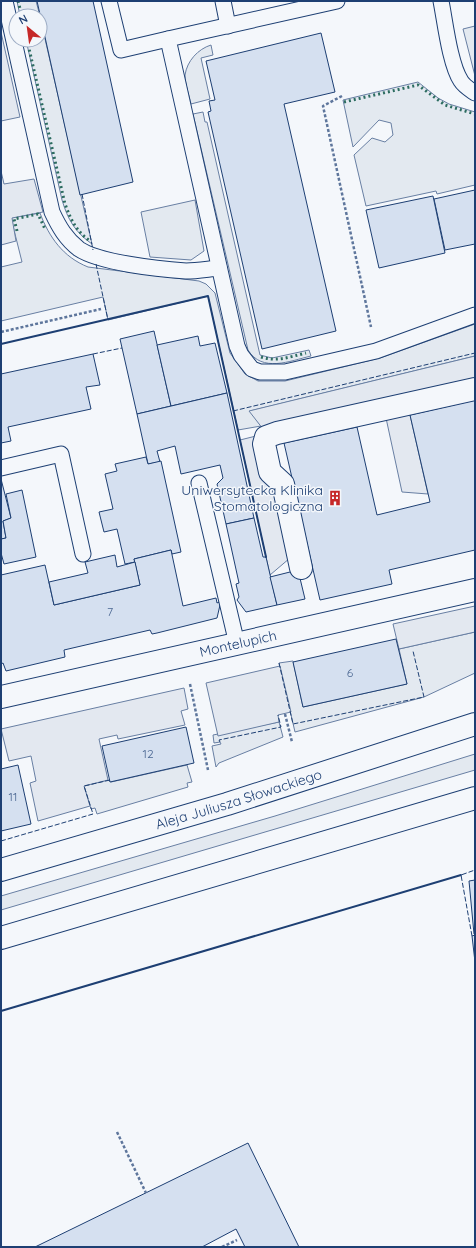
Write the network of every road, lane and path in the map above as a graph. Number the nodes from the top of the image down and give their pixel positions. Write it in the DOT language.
graph roads {
  1 [pos="5,1"];
  2 [pos="109,1"];
  3 [pos="223,1"];
  4 [pos="337,1"];
  5 [pos="441,1"];
  6 [pos="228,26"];
  7 [pos="168,39"];
  8 [pos="475,93"];
  9 [pos="342,96"];
  10 [pos="219,268"];
  11 [pos="101,310"];
  12 [pos="475,315"];
  13 [pos="1,332"];
  14 [pos="376,351"];
  15 [pos="475,389"];
  16 [pos="1,468"];
  17 [pos="199,483"];
  18 [pos="83,554"];
  19 [pos="301,568"];
  20 [pos="475,590"];
  21 [pos="237,644"];
  22 [pos="189,680"];
  23 [pos="1,697"];
  24 [pos="285,714"];
  25 [pos="475,724"];
  26 [pos="292,742"];
  27 [pos="208,770"];
  28 [pos="475,798"];
  29 [pos="1,870"];
  30 [pos="1,938"];
  31 [pos="117,1132"];
  32 [pos="146,1193"];
  33 [pos="237,1240"];
  34 [pos="222,1247"];
  1 -- 10 [label="lane"];
  2 -- 7 [label="lane"];
  3 -- 6 [label="lane"];
  4 -- 6 [label="lane"];
  5 -- 8 [label="lane"];
  6 -- 7 [label="lane"];
  7 -- 10 [label="lane"];
  9 -- 14 [label="path"];
  10 -- 14 [label="lane"];
  11 -- 13 [label="path"];
  12 -- 14 [label="lane"];
  15 -- 19 [label="main road"];
  16 -- 18 [label="lane"];
  17 -- 21 [label="lane"];
  20 -- 21 [label="main road, Montelupich"];
  21 -- 23 [label="main road, Montelupich"];
  22 -- 27 [label="path"];
  24 -- 26 [label="path"];
  25 -- 29 [label="main road, Aleja Juliusza Słowackiego"];
  28 -- 30 [label="main road"];
  31 -- 32 [label="path"];
  33 -- 34 [label="path"];
}
